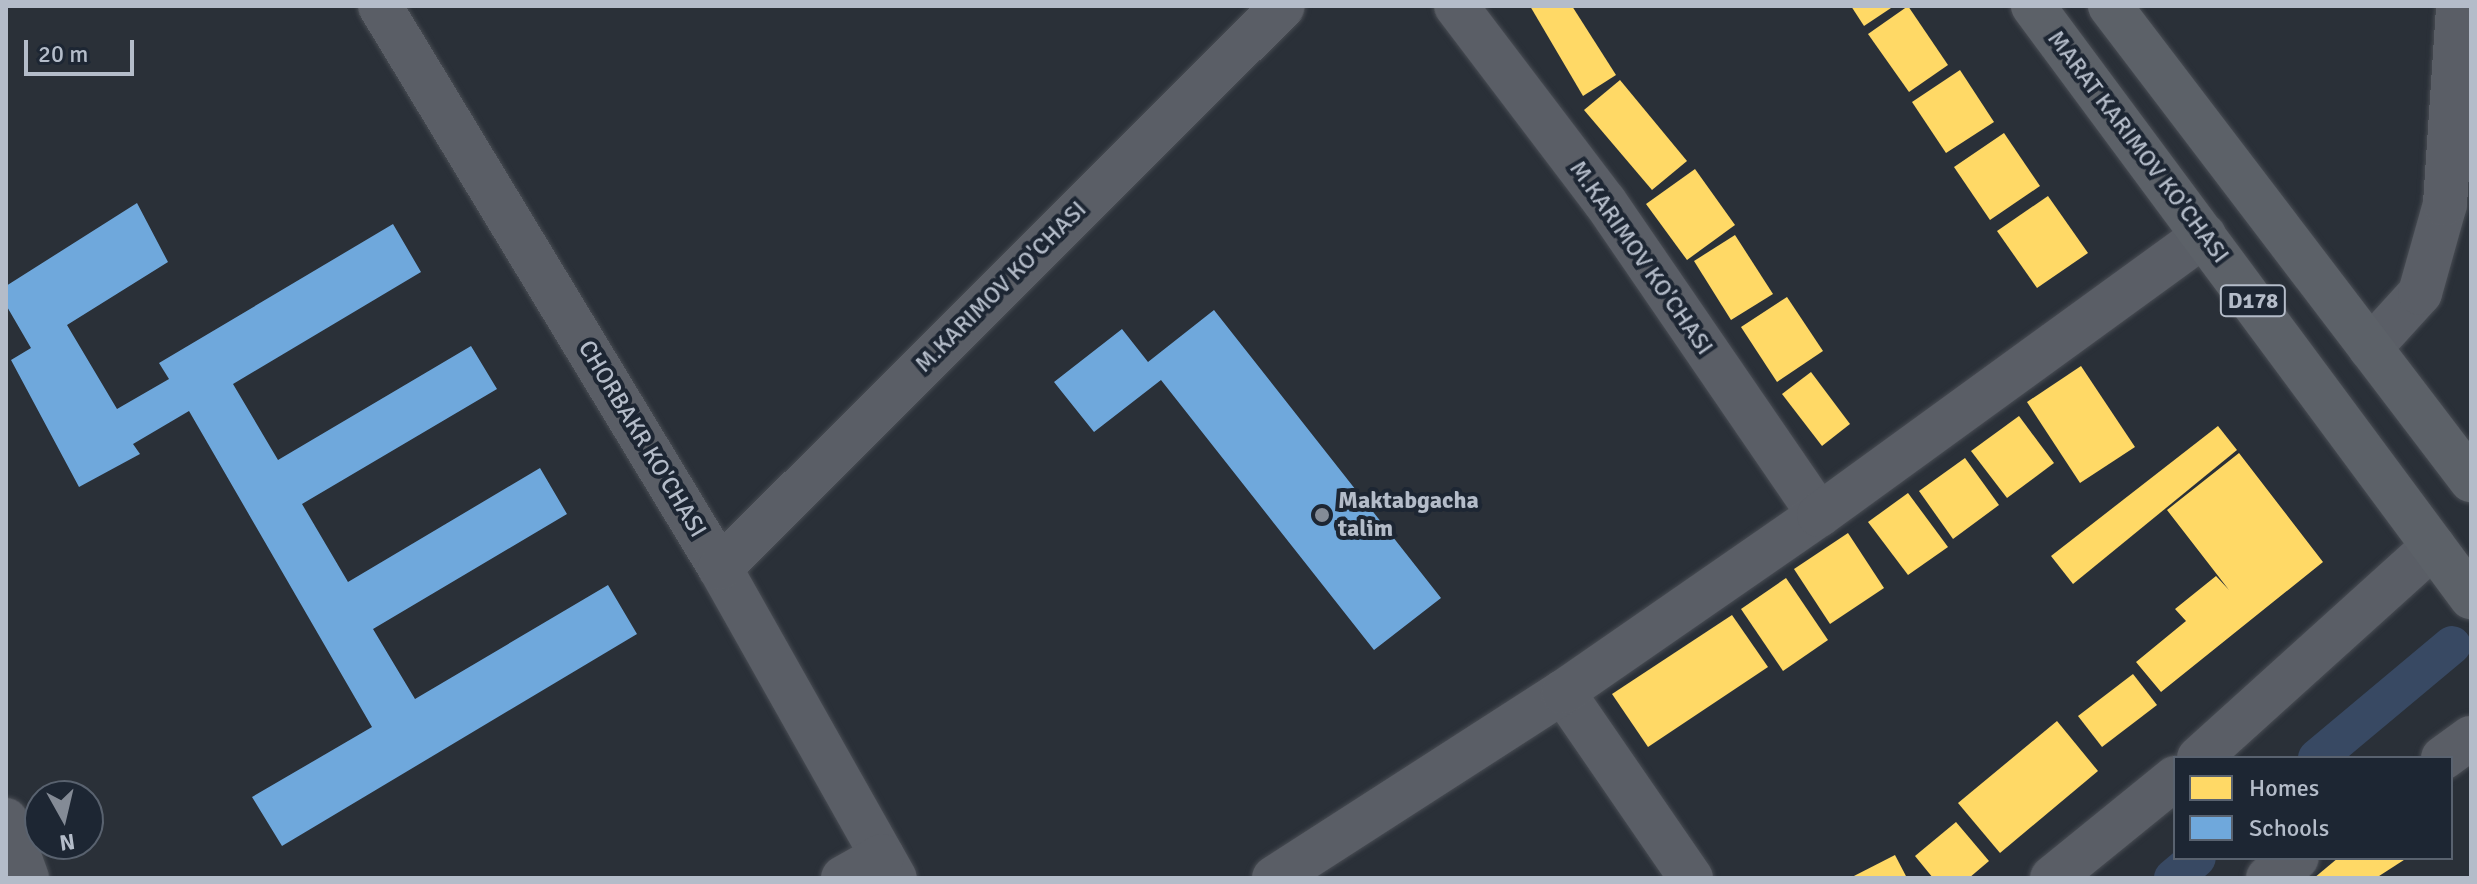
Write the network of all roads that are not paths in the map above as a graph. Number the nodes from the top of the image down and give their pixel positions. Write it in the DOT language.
graph roads {
  1 [pos="380,6"];
  2 [pos="1283,6"];
  3 [pos="1456,6"];
  4 [pos="2033,6"];
  5 [pos="2110,6"];
  6 [pos="2458,6"];
  7 [pos="2204,235"];
  8 [pos="2370,348"];
  9 [pos="2471,480"];
  10 [pos="1819,515"];
  11 [pos="2434,546"];
  12 [pos="720,568"];
  13 [pos="2471,597"];
  14 [pos="1563,692"];
  15 [pos="2471,738"];
  16 [pos="2201,756"];
  17 [pos="2446,756"];
  18 [pos="2173,780"];
  19 [pos="2294,860"];
  20 [pos="888,867"];
  21 [pos="843,878"];
  22 [pos="1274,878"];
  23 [pos="1691,878"];
  24 [pos="2052,878"];
  25 [pos="2268,878"];
  1 -- 12 [label="street, CHORBAKR KO'CHASI"];
  2 -- 12 [label="street, M.KARIMOV KO'CHASI"];
  3 -- 10 [label="street, M.KARIMOV KO'CHASI"];
  4 -- 7 [label="main road, MARAT KARIMOV KO'CHASI / D178"];
  5 -- 8 [label="main road, D178"];
  6 -- 8 [label="street"];
  7 -- 10 [label="street"];
  7 -- 11 [label="main road, MARAT KARIMOV KO'CHASI / D178"];
  8 -- 9 [label="main road, D178"];
  10 -- 14 [label="street"];
  11 -- 13 [label="main road, MARAT KARIMOV KO'CHASI / D178"];
  11 -- 16 [label="street"];
  12 -- 20 [label="street, CHORBAKR KO'CHASI"];
  14 -- 22 [label="street"];
  14 -- 23 [label="street"];
  15 -- 17 [label="street"];
  18 -- 24 [label="street"];
  19 -- 25 [label="street"];
  20 -- 21 [label="street"];
}
